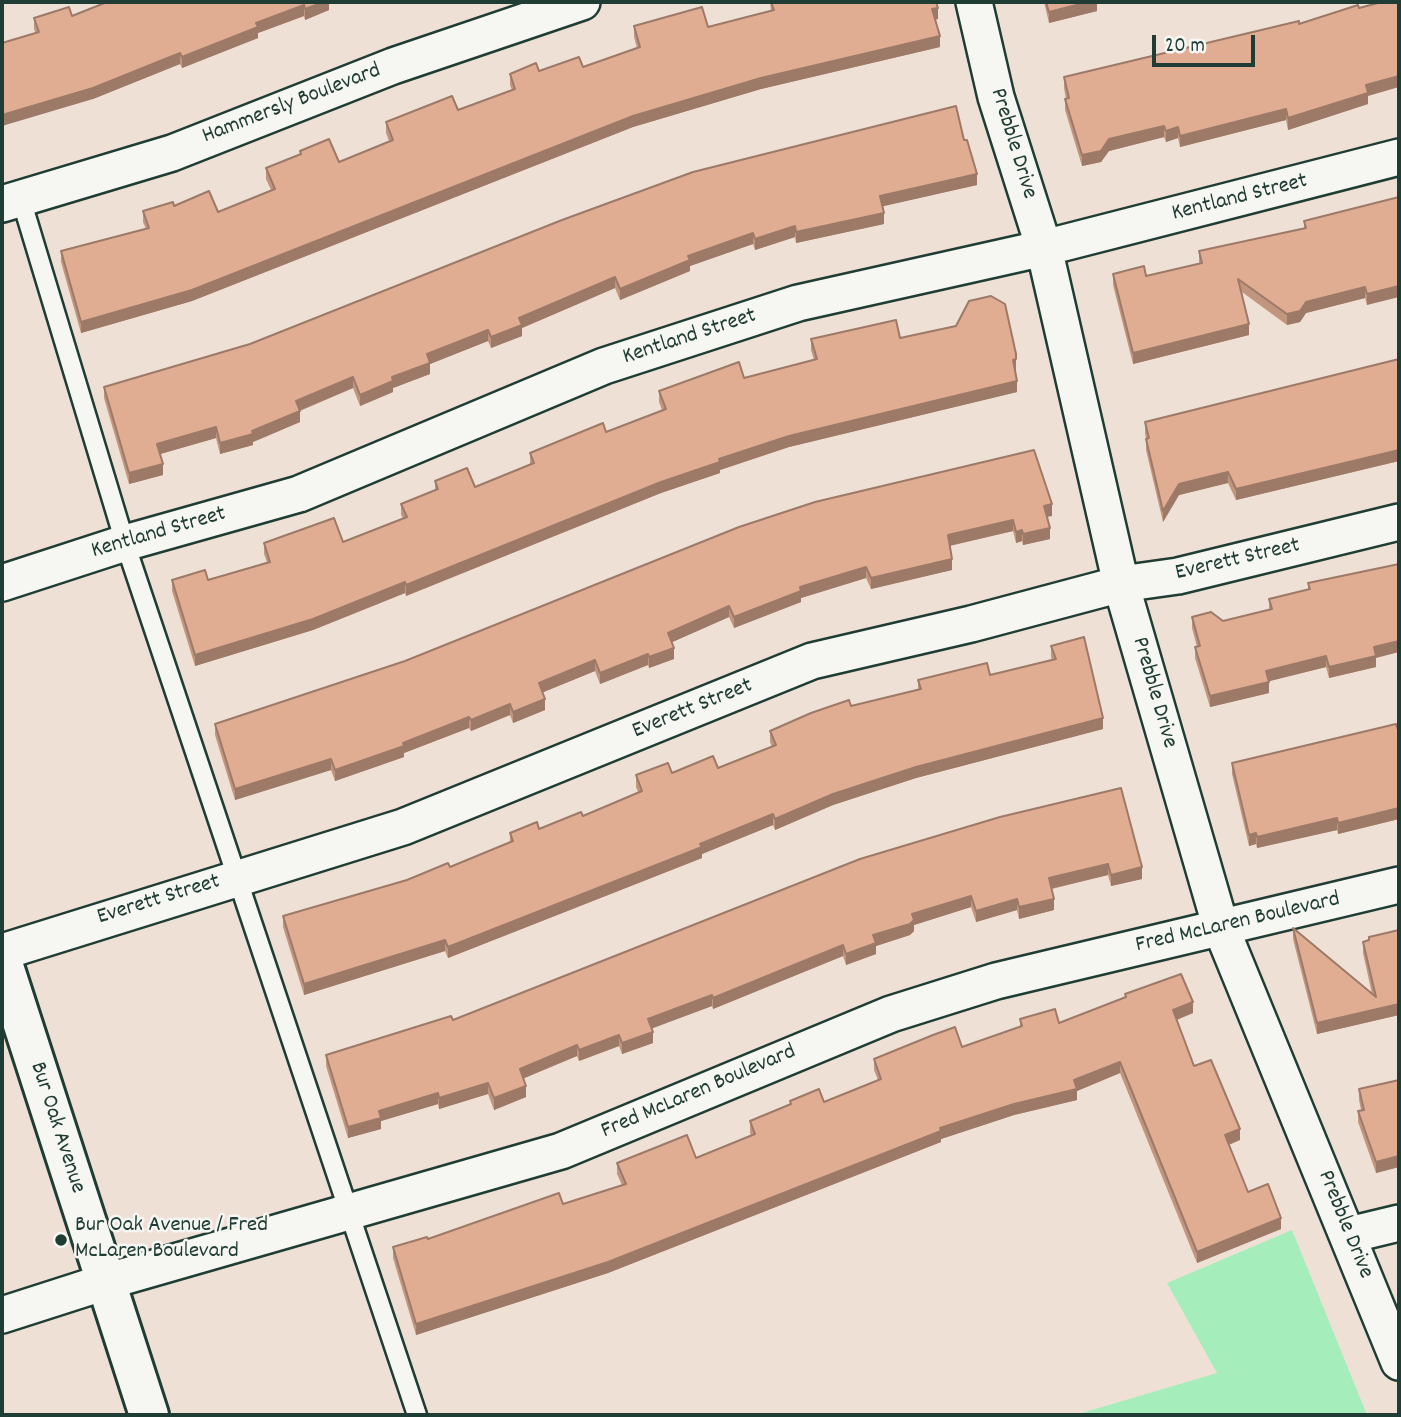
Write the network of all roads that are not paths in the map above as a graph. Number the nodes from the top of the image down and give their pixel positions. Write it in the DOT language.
graph roads {
  1 [pos="582,2"];
  2 [pos="974,2"];
  3 [pos="1399,157"];
  4 [pos="11,201"];
  5 [pos="1044,248"];
  6 [pos="1399,522"];
  7 [pos="125,543"];
  8 [pos="2,583"];
  9 [pos="1121,584"];
  10 [pos="236,877"];
  11 [pos="1399,885"];
  12 [pos="1221,928"];
  13 [pos="2,952"];
  14 [pos="2,960"];
  15 [pos="349,1212"];
  16 [pos="1399,1223"];
  17 [pos="1349,1235"];
  18 [pos="105,1282"];
  19 [pos="2,1315"];
  20 [pos="1399,1362"];
  21 [pos="149,1415"];
  22 [pos="417,1415"];
  1 -- 4 [label="street, Hammersly Boulevard"];
  2 -- 5 [label="street, Prebble Drive"];
  3 -- 5 [label="street, Kentland Street"];
  4 -- 7 [label="lane"];
  5 -- 7 [label="street, Kentland Street"];
  5 -- 9 [label="street, Prebble Drive"];
  6 -- 9 [label="street, Everett Street"];
  7 -- 8 [label="street, Kentland Street"];
  7 -- 10 [label="lane"];
  9 -- 10 [label="street, Everett Street"];
  9 -- 12 [label="street, Prebble Drive"];
  10 -- 13 [label="street, Everett Street"];
  10 -- 15 [label="lane"];
  11 -- 12 [label="street, Fred McLaren Boulevard"];
  12 -- 15 [label="street, Fred McLaren Boulevard"];
  12 -- 17 [label="street, Prebble Drive"];
  14 -- 18 [label="street, Bur Oak Avenue"];
  15 -- 18 [label="street, Fred McLaren Boulevard"];
  15 -- 22 [label="lane"];
  16 -- 17 [label="street"];
  17 -- 20 [label="street, Prebble Drive"];
  18 -- 19 [label="street, Fred McLaren Boulevard"];
  18 -- 21 [label="street, Bur Oak Avenue"];
}
